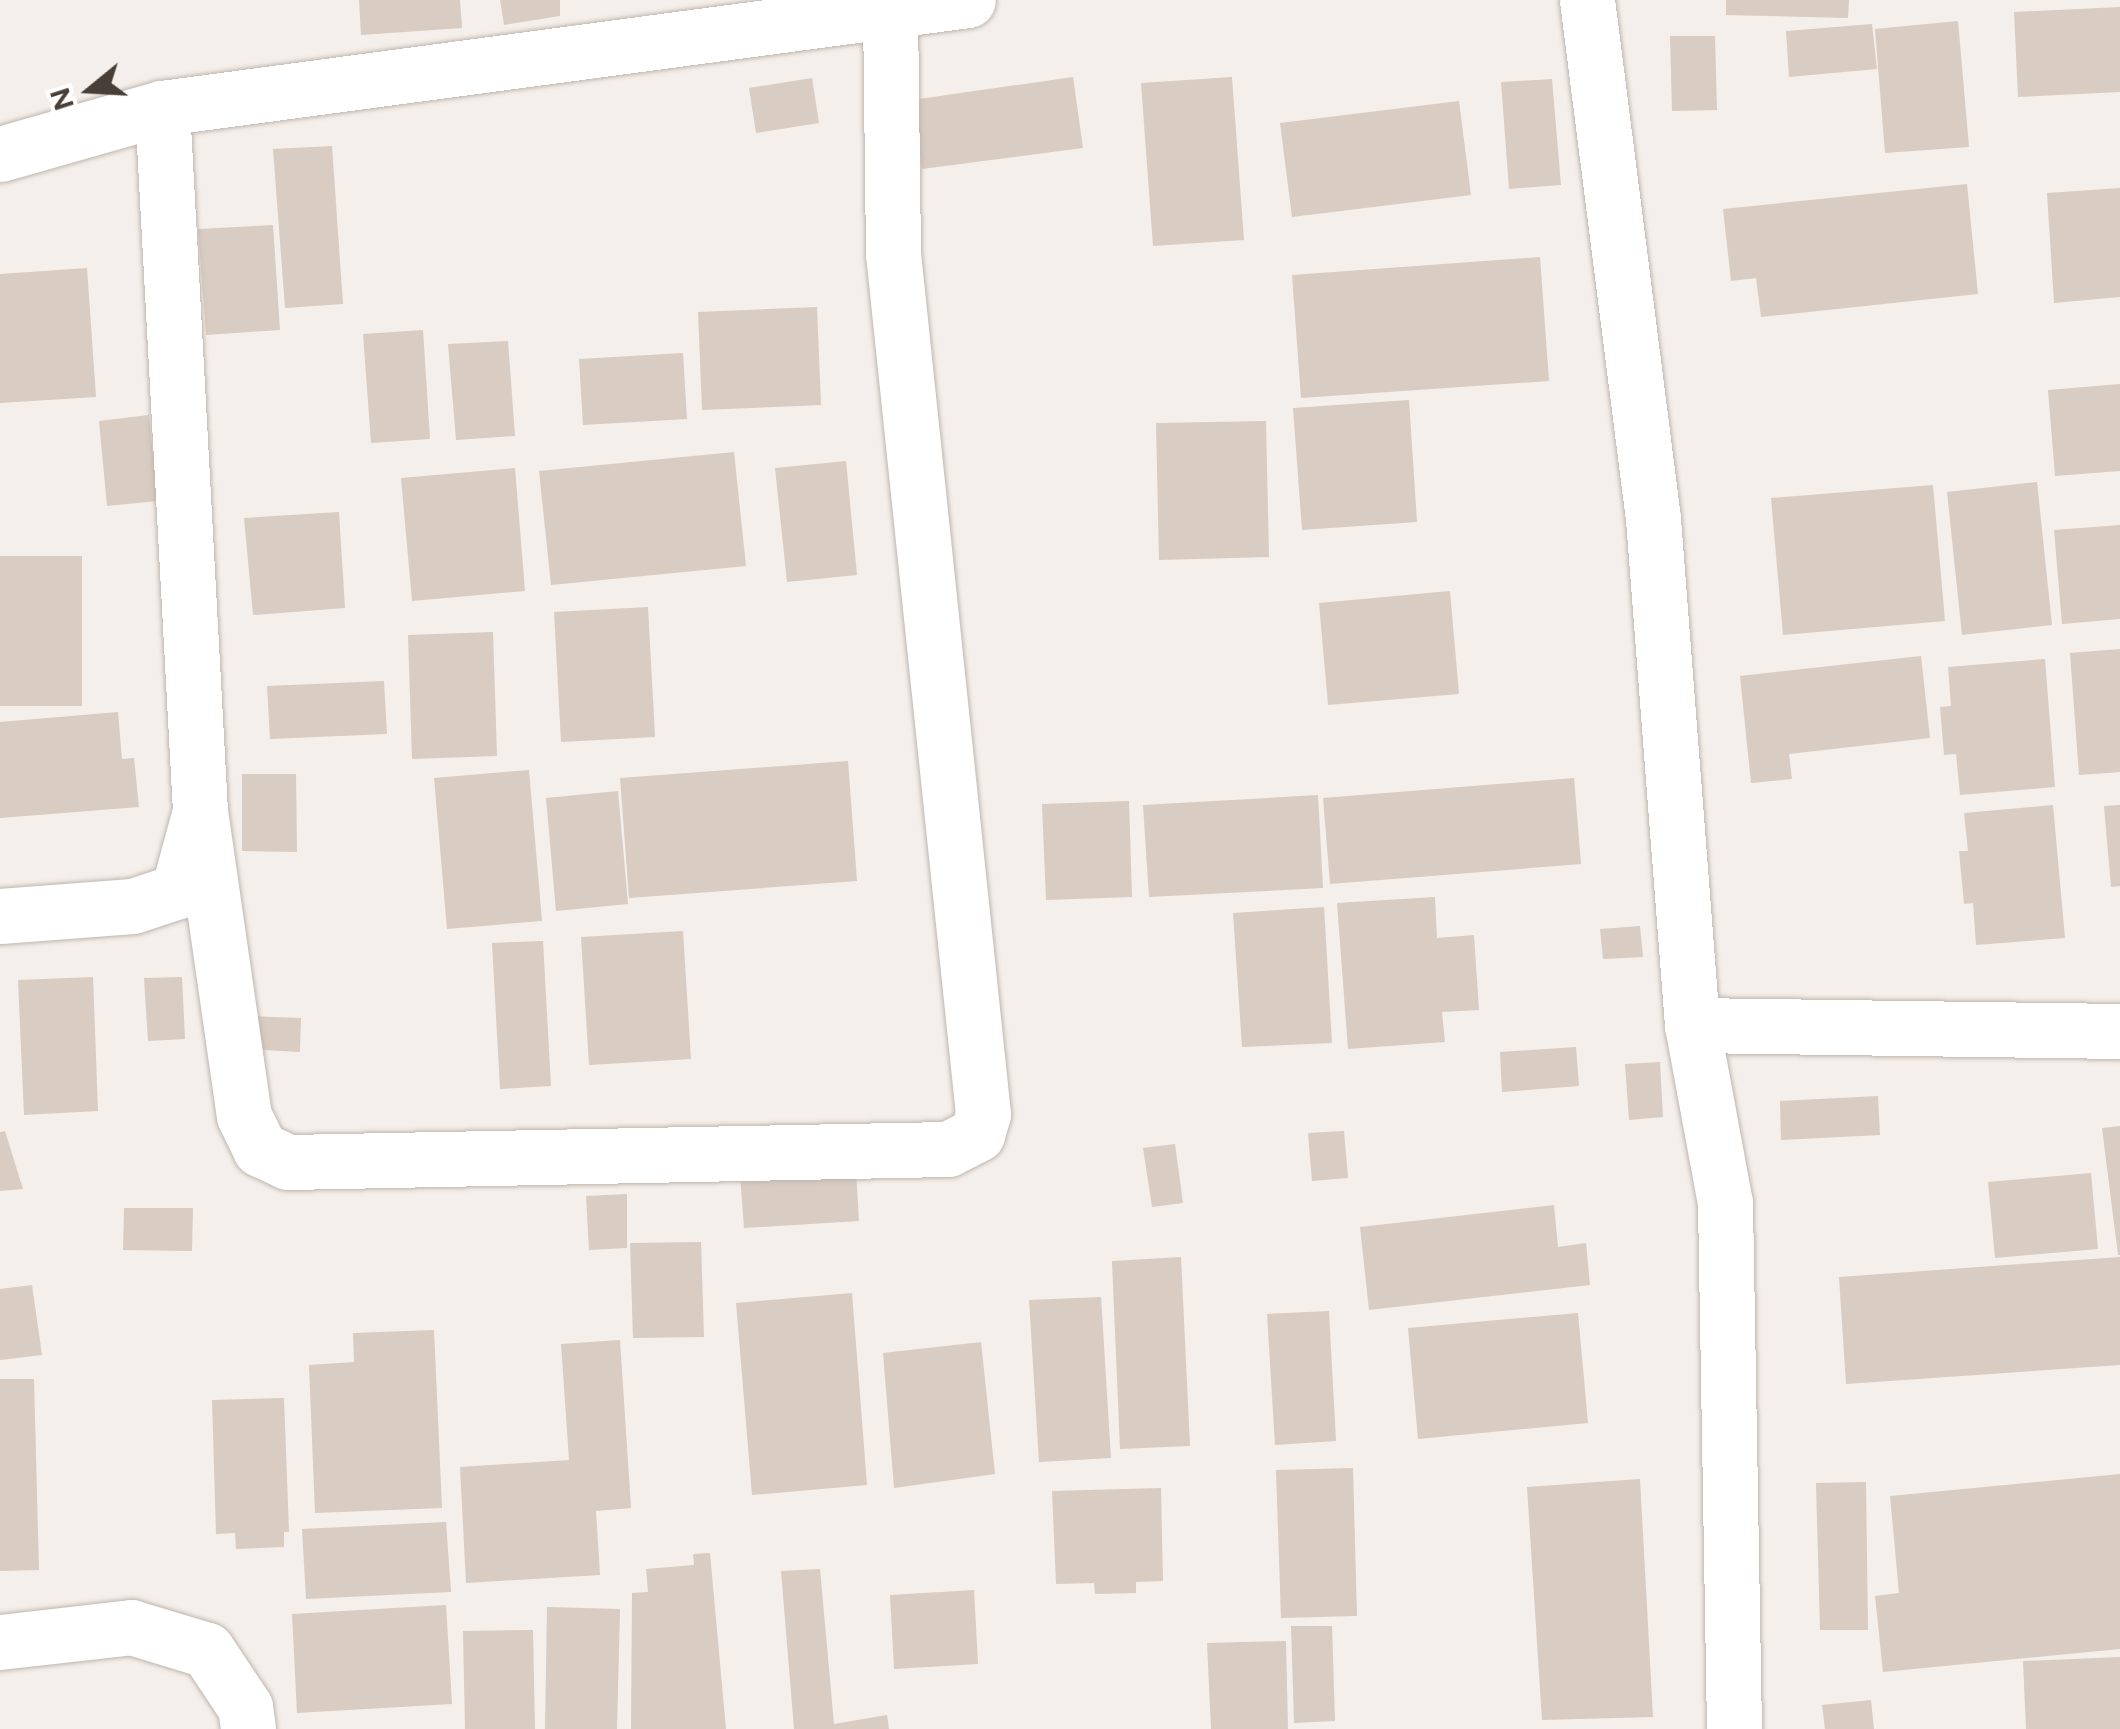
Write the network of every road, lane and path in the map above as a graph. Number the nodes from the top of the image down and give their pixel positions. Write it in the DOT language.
graph roads {
  1 [pos="968,0"];
  2 [pos="1587,0"];
  3 [pos="890,6"];
  4 [pos="162,108"];
  5 [pos="0,154"];
  6 [pos="200,811"];
  7 [pos="0,916"];
  8 [pos="1692,1025"];
  9 [pos="2120,1031"];
  10 [pos="0,1642"];
  11 [pos="248,1729"];
  12 [pos="1734,1729"];
  1 -- 3 [label="street"];
  2 -- 8 [label="street"];
  3 -- 4 [label="street"];
  3 -- 6 [label="street"];
  4 -- 5 [label="street"];
  4 -- 6 [label="street"];
  6 -- 7 [label="street"];
  8 -- 9 [label="street"];
  8 -- 12 [label="street"];
  10 -- 11 [label="street"];
}
